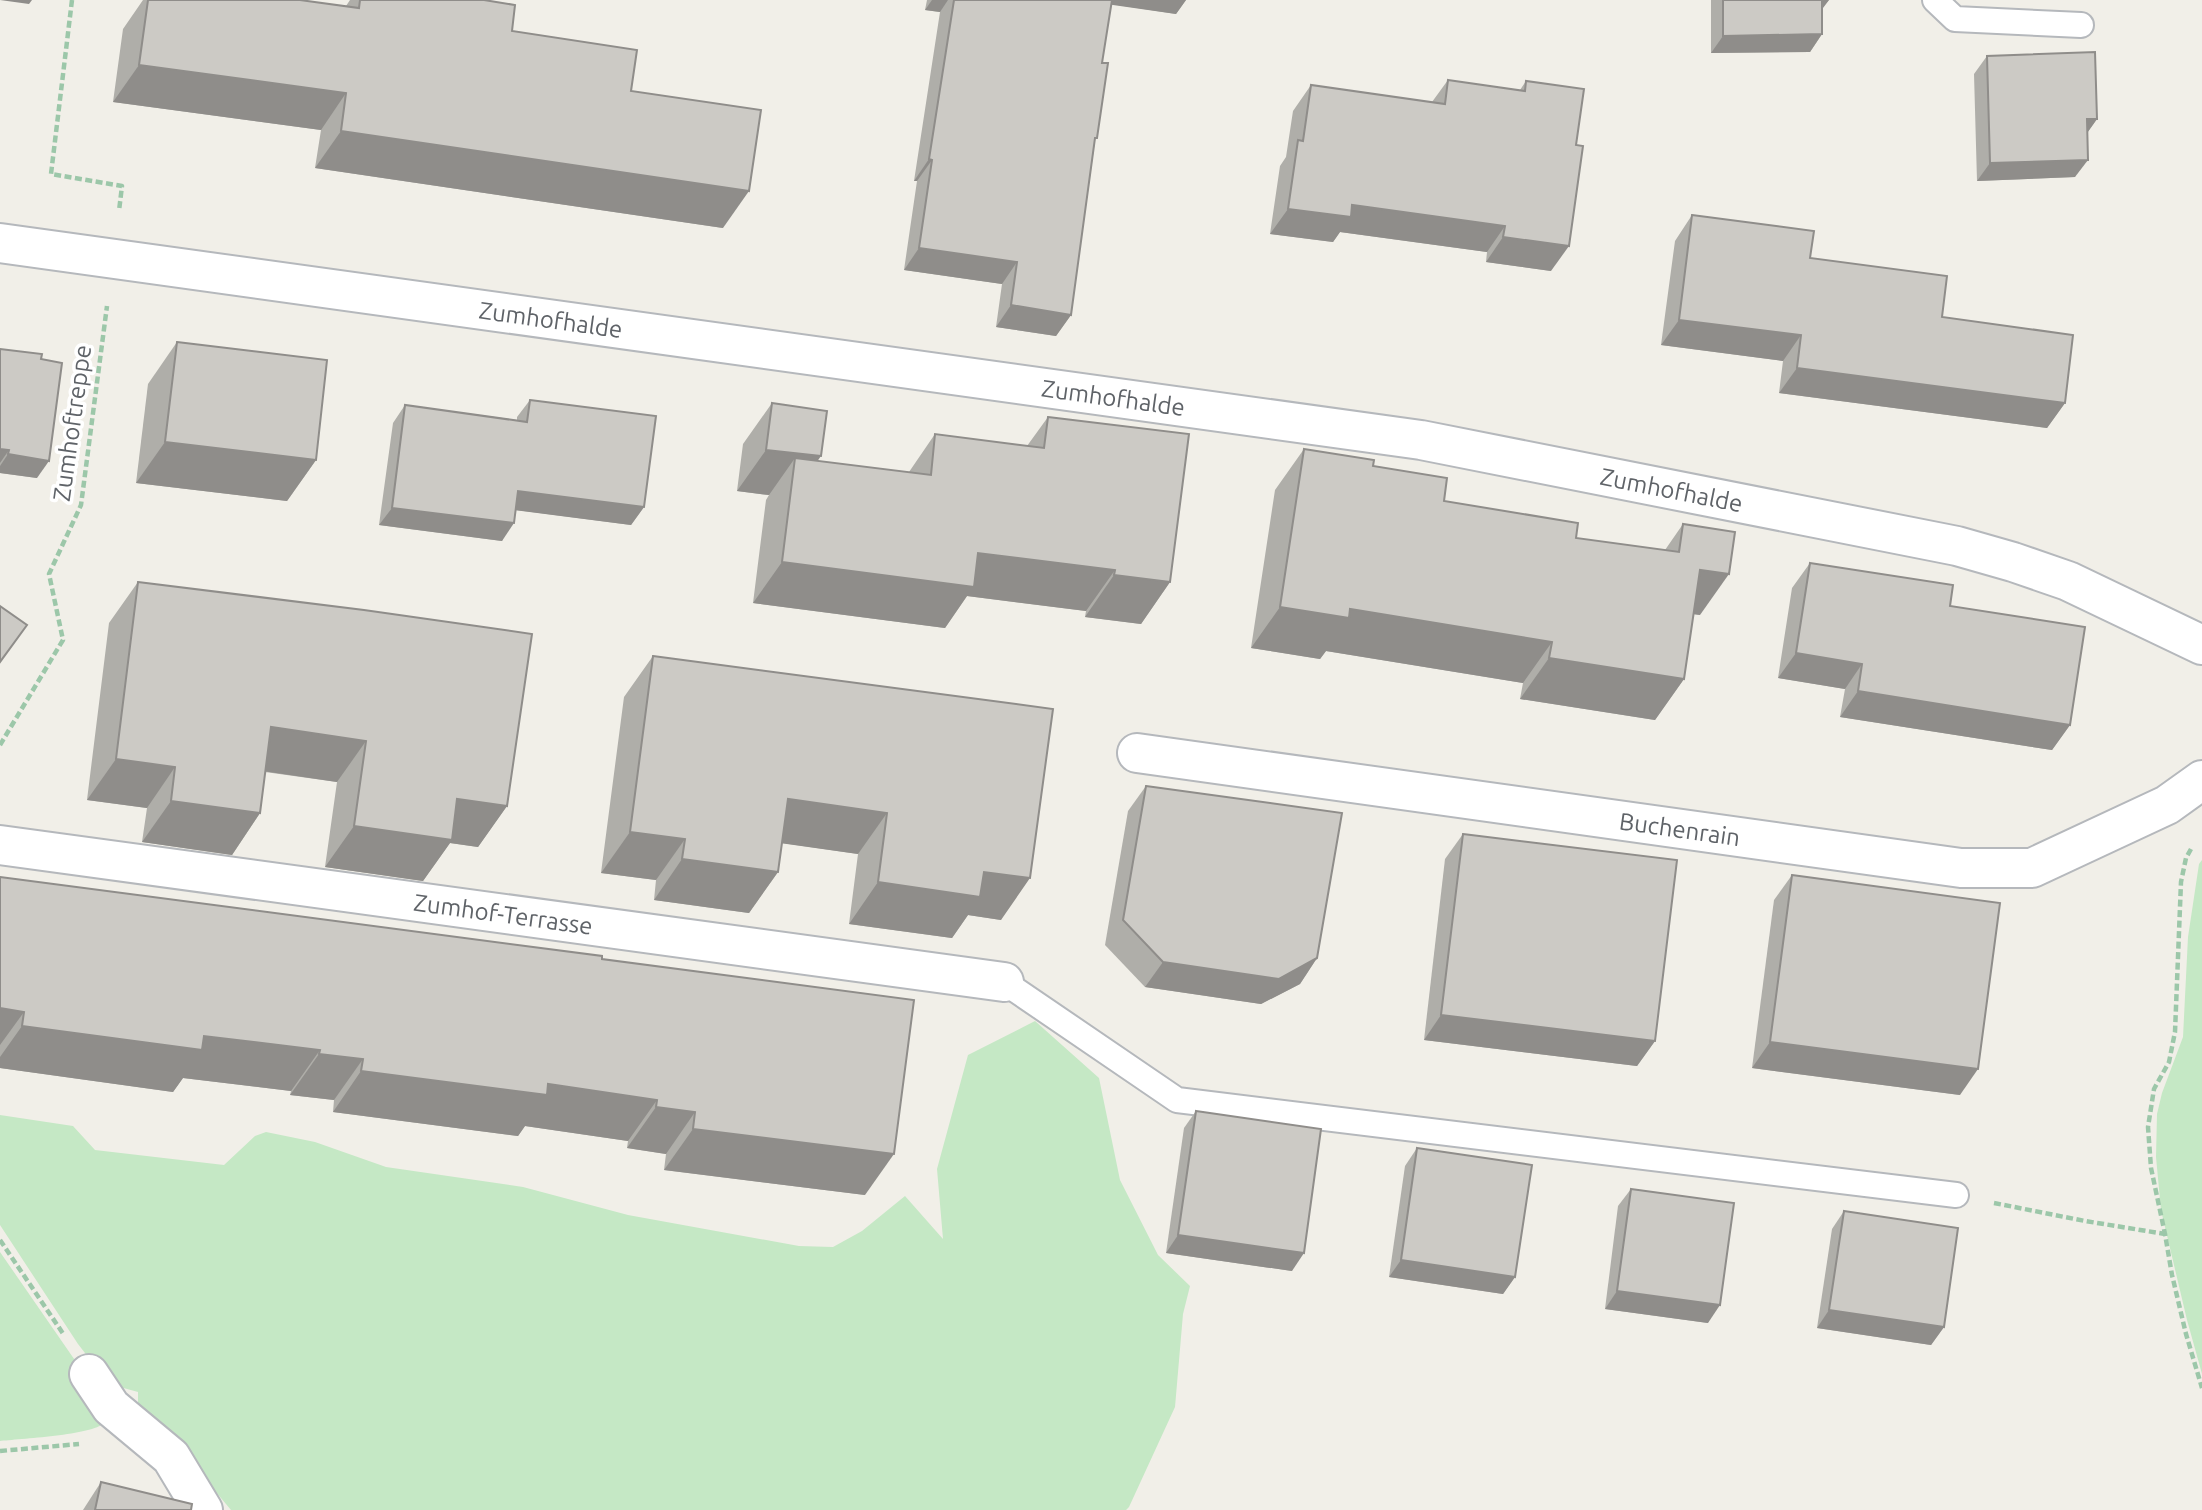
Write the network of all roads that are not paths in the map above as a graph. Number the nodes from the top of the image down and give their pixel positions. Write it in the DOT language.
graph roads {
  1 [pos="1935,0"];
  2 [pos="2081,24"];
  3 [pos="0,243"];
  4 [pos="2202,645"];
  5 [pos="1138,753"];
  6 [pos="2202,780"];
  7 [pos="0,845"];
  8 [pos="1004,982"];
  9 [pos="1956,1195"];
  10 [pos="89,1374"];
  11 [pos="203,1510"];
  1 -- 2 [label="lane"];
  3 -- 4 [label="street, Zumhofhalde"];
  5 -- 6 [label="street, Buchenrain"];
  7 -- 8 [label="street, Zumhof-Terrasse"];
  8 -- 9 [label="lane"];
  10 -- 11 [label="street"];
}
